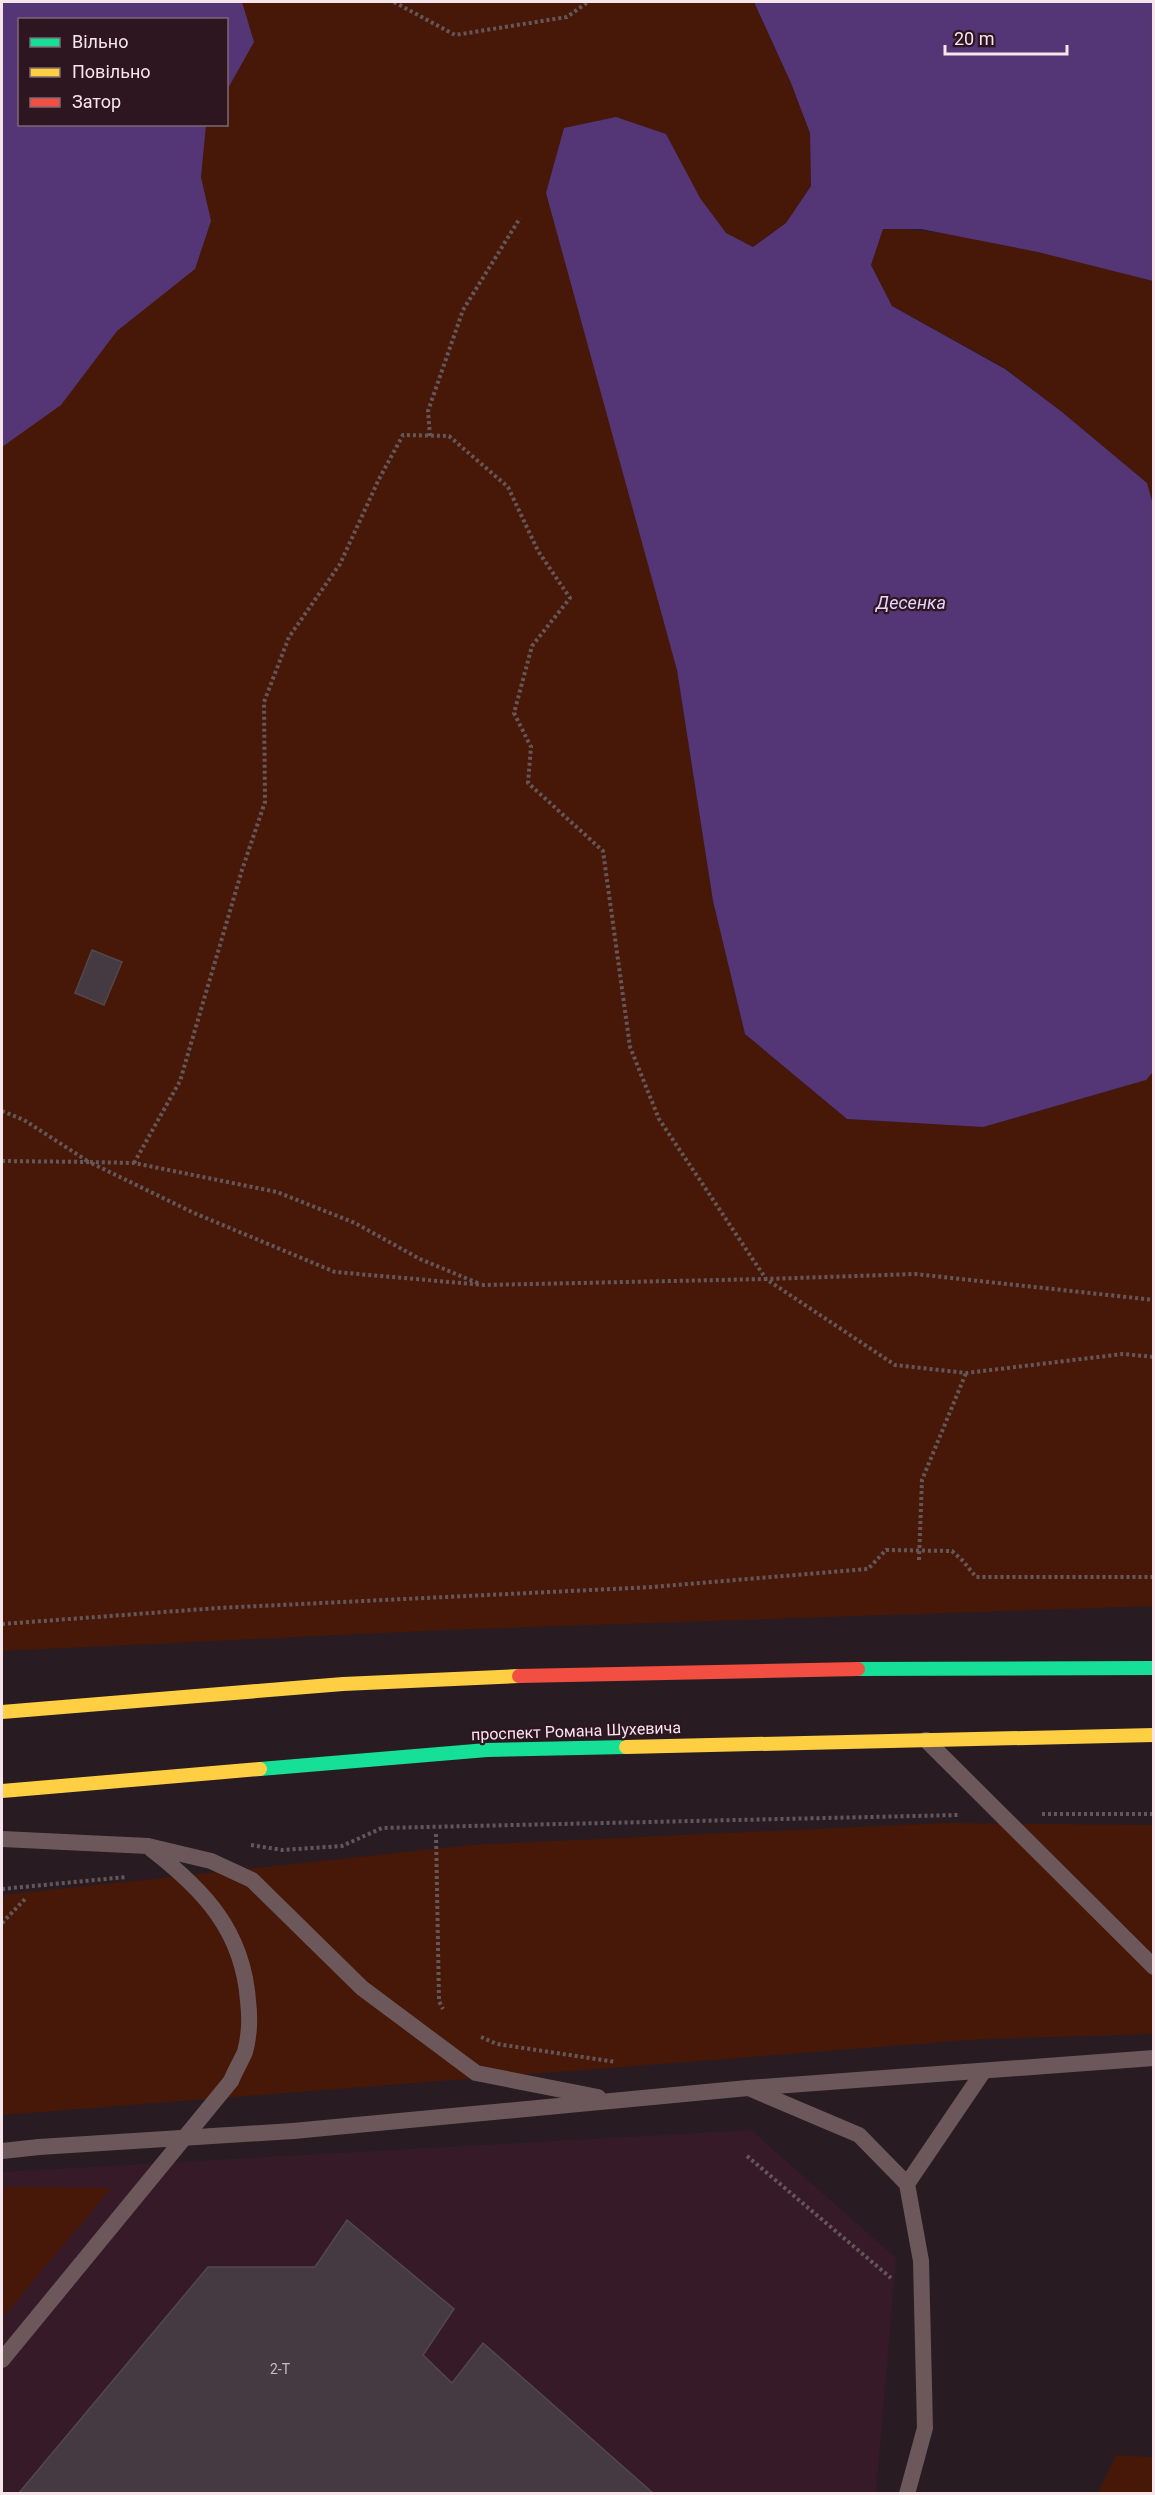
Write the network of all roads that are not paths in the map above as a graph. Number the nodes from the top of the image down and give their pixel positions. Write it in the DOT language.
graph roads {
  1 [pos="1154,1668"];
  2 [pos="2,1712"];
  3 [pos="1154,1735"];
  4 [pos="925,1739"];
  5 [pos="2,1791"];
  6 [pos="2,1839"];
  7 [pos="148,1846"];
  8 [pos="1154,1967"];
  9 [pos="1154,2058"];
  10 [pos="983,2072"];
  11 [pos="748,2088"];
  12 [pos="617,2101"];
  13 [pos="2,2151"];
  14 [pos="907,2184"];
  15 [pos="2,2360"];
  16 [pos="907,2493"];
  1 -- 2 [label="main road"];
  3 -- 4 [label="main road, проспект Романа Шухевича"];
  4 -- 5 [label="main road, проспект Романа Шухевича"];
  4 -- 8 [label="lane"];
  6 -- 7 [label="lane"];
  7 -- 12 [label="lane"];
  7 -- 15 [label="lane"];
  9 -- 10 [label="lane"];
  10 -- 11 [label="lane"];
  10 -- 14 [label="lane"];
  11 -- 12 [label="lane"];
  11 -- 14 [label="lane"];
  12 -- 13 [label="lane, bridge"];
  14 -- 16 [label="lane"];
}
